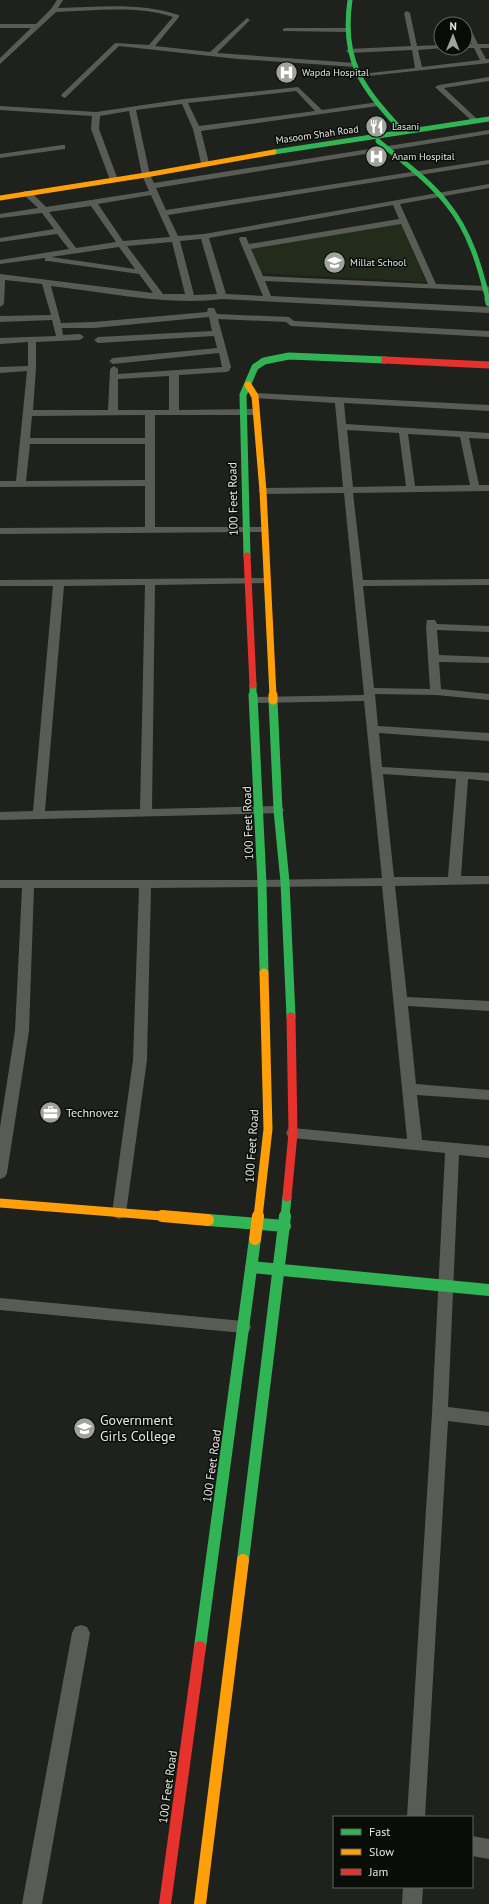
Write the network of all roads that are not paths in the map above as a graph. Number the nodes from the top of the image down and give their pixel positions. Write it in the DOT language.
graph roads {
  1 [pos="60,0"];
  2 [pos="350,0"];
  3 [pos="54,10"];
  4 [pos="407,13"];
  5 [pos="247,20"];
  6 [pos="0,26"];
  7 [pos="36,26"];
  8 [pos="285,30"];
  9 [pos="347,30"];
  10 [pos="473,39"];
  11 [pos="476,46"];
  12 [pos="489,46"];
  13 [pos="151,47"];
  14 [pos="433,47"];
  15 [pos="414,48"];
  16 [pos="349,51"];
  17 [pos="212,54"];
  18 [pos="487,61"];
  19 [pos="0,62"];
  20 [pos="355,65"];
  21 [pos="445,66"];
  22 [pos="419,69"];
  23 [pos="361,76"];
  24 [pos="489,79"];
  25 [pos="463,83"];
  26 [pos="65,96"];
  27 [pos="184,101"];
  28 [pos="378,104"];
  29 [pos="3,108"];
  30 [pos="132,109"];
  31 [pos="320,112"];
  32 [pos="96,114"];
  33 [pos="0,118"];
  34 [pos="489,119"];
  35 [pos="470,124"];
  36 [pos="489,125"];
  37 [pos="197,130"];
  38 [pos="404,132"];
  39 [pos="489,132"];
  40 [pos="378,141"];
  41 [pos="62,147"];
  42 [pos="386,148"];
  43 [pos="312,149"];
  44 [pos="0,156"];
  45 [pos="489,162"];
  46 [pos="204,163"];
  47 [pos="418,174"];
  48 [pos="147,175"];
  49 [pos="114,180"];
  50 [pos="489,187"];
  51 [pos="153,189"];
  52 [pos="27,193"];
  53 [pos="438,194"];
  54 [pos="0,198"];
  55 [pos="395,202"];
  56 [pos="93,203"];
  57 [pos="44,210"];
  58 [pos="164,213"];
  59 [pos="1,216"];
  60 [pos="404,221"];
  61 [pos="237,230"];
  62 [pos="60,231"];
  63 [pos="204,236"];
  64 [pos="175,238"];
  65 [pos="0,240"];
  66 [pos="121,244"];
  67 [pos="247,247"];
  68 [pos="74,251"];
  69 [pos="30,257"];
  70 [pos="0,262"];
  71 [pos="485,270"];
  72 [pos="142,272"];
  73 [pos="0,277"];
  74 [pos="259,278"];
  75 [pos="45,281"];
  76 [pos="433,286"];
  77 [pos="487,289"];
  78 [pos="0,295"];
  79 [pos="160,296"];
  80 [pos="222,296"];
  81 [pos="190,298"];
  82 [pos="208,298"];
  83 [pos="268,298"];
  84 [pos="489,303"];
  85 [pos="0,304"];
  86 [pos="489,310"];
  87 [pos="213,315"];
  88 [pos="56,317"];
  89 [pos="0,319"];
  90 [pos="58,326"];
  91 [pos="217,333"];
  92 [pos="489,334"];
  93 [pos="80,337"];
  94 [pos="59,338"];
  95 [pos="32,339"];
  96 [pos="98,340"];
  97 [pos="0,341"];
  98 [pos="222,350"];
  99 [pos="278,358"];
  100 [pos="489,365"];
  101 [pos="32,368"];
  102 [pos="0,370"];
  103 [pos="489,371"];
  104 [pos="174,374"];
  105 [pos="114,377"];
  106 [pos="248,384"];
  107 [pos="255,396"];
  108 [pos="339,399"];
  109 [pos="489,408"];
  110 [pos="243,412"];
  111 [pos="256,412"];
  112 [pos="28,413"];
  113 [pos="113,413"];
  114 [pos="150,413"];
  115 [pos="174,413"];
  116 [pos="342,427"];
  117 [pos="403,431"];
  118 [pos="464,434"];
  119 [pos="489,436"];
  120 [pos="26,441"];
  121 [pos="150,441"];
  122 [pos="149,483"];
  123 [pos="0,484"];
  124 [pos="21,484"];
  125 [pos="475,488"];
  126 [pos="489,488"];
  127 [pos="411,489"];
  128 [pos="263,490"];
  129 [pos="348,490"];
  130 [pos="150,529"];
  131 [pos="246,529"];
  132 [pos="264,530"];
  133 [pos="0,531"];
  134 [pos="248,581"];
  135 [pos="266,581"];
  136 [pos="59,582"];
  137 [pos="150,582"];
  138 [pos="489,582"];
  139 [pos="0,583"];
  140 [pos="358,583"];
  141 [pos="489,629"];
  142 [pos="434,658"];
  143 [pos="489,660"];
  144 [pos="436,692"];
  145 [pos="369,695"];
  146 [pos="489,697"];
  147 [pos="255,700"];
  148 [pos="272,700"];
  149 [pos="372,729"];
  150 [pos="489,737"];
  151 [pos="377,770"];
  152 [pos="462,775"];
  153 [pos="489,777"];
  154 [pos="260,810"];
  155 [pos="278,810"];
  156 [pos="146,813"];
  157 [pos="0,816"];
  158 [pos="39,816"];
  159 [pos="454,880"];
  160 [pos="489,880"];
  161 [pos="285,882"];
  162 [pos="388,882"];
  163 [pos="145,883"];
  164 [pos="0,884"];
  165 [pos="28,884"];
  166 [pos="262,884"];
  167 [pos="400,1000"];
  168 [pos="489,1006"];
  169 [pos="410,1089"];
  170 [pos="489,1095"];
  171 [pos="293,1133"];
  172 [pos="415,1145"];
  173 [pos="452,1148"];
  174 [pos="489,1152"];
  175 [pos="0,1173"];
  176 [pos="0,1203"];
  177 [pos="119,1213"];
  178 [pos="257,1224"];
  179 [pos="286,1226"];
  180 [pos="251,1267"];
  181 [pos="279,1268"];
  182 [pos="446,1285"];
  183 [pos="489,1290"];
  184 [pos="0,1304"];
  185 [pos="242,1327"];
  186 [pos="440,1413"];
  187 [pos="489,1419"];
  188 [pos="82,1633"];
  189 [pos="416,1816"];
  190 [pos="473,1846"];
  191 [pos="489,1849"];
  192 [pos="413,1888"];
  193 [pos="32,1904"];
  194 [pos="165,1904"];
  195 [pos="200,1904"];
  196 [pos="412,1904"];
  1 -- 3 [label="street"];
  2 -- 9 [label="main road"];
  3 -- 7 [label="street"];
  3 -- 13 [label="street"];
  4 -- 15 [label="street"];
  5 -- 17 [label="street"];
  6 -- 7 [label="street"];
  7 -- 19 [label="street"];
  8 -- 9 [label="street"];
  9 -- 16 [label="main road"];
  10 -- 11 [label="street"];
  11 -- 12 [label="street"];
  11 -- 18 [label="street"];
  13 -- 17 [label="street"];
  13 -- 26 [label="street"];
  14 -- 15 [label="street"];
  15 -- 16 [label="street"];
  15 -- 22 [label="street"];
  16 -- 20 [label="main road"];
  17 -- 20 [label="street"];
  18 -- 21 [label="street"];
  20 -- 23 [label="main road"];
  21 -- 22 [label="street"];
  21 -- 25 [label="street"];
  22 -- 23 [label="street"];
  23 -- 28 [label="main road"];
  24 -- 25 [label="street"];
  25 -- 35 [label="street"];
  27 -- 30 [label="street"];
  27 -- 31 [label="street"];
  27 -- 37 [label="street"];
  28 -- 31 [label="street"];
  28 -- 38 [label="main road"];
  29 -- 32 [label="street"];
  29 -- 33 [label="street"];
  30 -- 32 [label="street"];
  30 -- 48 [label="street"];
  31 -- 37 [label="street"];
  32 -- 49 [label="street"];
  34 -- 35 [label="main road, Masoom Shah Road"];
  35 -- 36 [label="main road, Masoom Shah Road"];
  35 -- 38 [label="main road, Masoom Shah Road"];
  35 -- 40 [label="main road, Masoom Shah Road"];
  37 -- 46 [label="street"];
  38 -- 43 [label="main road, Masoom Shah Road"];
  39 -- 42 [label="street"];
  40 -- 42 [label="main road"];
  40 -- 43 [label="main road, Masoom Shah Road"];
  41 -- 44 [label="street"];
  42 -- 47 [label="main road"];
  42 -- 51 [label="street"];
  43 -- 46 [label="main road, Masoom Shah Road"];
  43 -- 48 [label="main road, Masoom Shah Road"];
  45 -- 47 [label="street"];
  46 -- 48 [label="main road, Masoom Shah Road"];
  47 -- 53 [label="main road"];
  47 -- 58 [label="street"];
  48 -- 49 [label="main road, Masoom Shah Road"];
  48 -- 51 [label="street"];
  49 -- 52 [label="main road, Masoom Shah Road"];
  50 -- 53 [label="street"];
  51 -- 56 [label="street"];
  51 -- 58 [label="street"];
  52 -- 54 [label="main road, Masoom Shah Road"];
  52 -- 57 [label="street"];
  53 -- 55 [label="street"];
  53 -- 71 [label="main road"];
  55 -- 60 [label="street"];
  55 -- 61 [label="street"];
  56 -- 57 [label="street"];
  56 -- 66 [label="street"];
  57 -- 59 [label="street"];
  57 -- 62 [label="street"];
  58 -- 64 [label="street"];
  60 -- 67 [label="street"];
  60 -- 76 [label="street"];
  61 -- 63 [label="street"];
  61 -- 67 [label="street"];
  62 -- 65 [label="street"];
  62 -- 68 [label="street"];
  63 -- 64 [label="street"];
  63 -- 80 [label="street"];
  64 -- 66 [label="street"];
  64 -- 81 [label="street"];
  66 -- 68 [label="street"];
  66 -- 72 [label="street"];
  67 -- 74 [label="street"];
  68 -- 69 [label="street"];
  69 -- 70 [label="street"];
  69 -- 72 [label="street"];
  71 -- 77 [label="main road"];
  72 -- 79 [label="street"];
  73 -- 75 [label="street"];
  73 -- 78 [label="street"];
  74 -- 76 [label="street"];
  74 -- 83 [label="street"];
  75 -- 79 [label="street"];
  75 -- 88 [label="street"];
  76 -- 77 [label="street"];
  77 -- 84 [label="main road"];
  78 -- 85 [label="street"];
  79 -- 81 [label="street"];
  80 -- 82 [label="street"];
  80 -- 83 [label="street"];
  81 -- 82 [label="street"];
  82 -- 87 [label="street"];
  83 -- 86 [label="street"];
  87 -- 90 [label="street"];
  87 -- 91 [label="street"];
  87 -- 92 [label="street"];
  88 -- 89 [label="street"];
  88 -- 90 [label="street"];
  90 -- 94 [label="street"];
  91 -- 96 [label="street"];
  91 -- 98 [label="street"];
  93 -- 94 [label="street"];
  94 -- 95 [label="street"];
  95 -- 97 [label="street"];
  95 -- 101 [label="street"];
  98 -- 104 [label="street"];
  98 -- 105 [label="street"];
  99 -- 100 [label="main road, 100 Feet Road"];
  99 -- 103 [label="main road"];
  99 -- 106 [label="main road, 100 Feet Road"];
  101 -- 102 [label="street"];
  101 -- 112 [label="street"];
  104 -- 105 [label="street"];
  104 -- 115 [label="street"];
  105 -- 113 [label="street"];
  106 -- 107 [label="main road"];
  106 -- 110 [label="main road, 100 Feet Road"];
  107 -- 108 [label="street"];
  107 -- 111 [label="main road"];
  108 -- 109 [label="street"];
  108 -- 116 [label="street"];
  110 -- 111 [label="street"];
  110 -- 115 [label="street"];
  110 -- 131 [label="main road, 100 Feet Road"];
  111 -- 128 [label="main road"];
  112 -- 113 [label="street"];
  112 -- 120 [label="street"];
  113 -- 114 [label="street"];
  114 -- 115 [label="street"];
  114 -- 121 [label="street"];
  116 -- 117 [label="street"];
  116 -- 129 [label="street"];
  117 -- 118 [label="street"];
  117 -- 127 [label="street"];
  118 -- 119 [label="street"];
  118 -- 125 [label="street"];
  120 -- 121 [label="street"];
  120 -- 124 [label="street"];
  121 -- 122 [label="street"];
  122 -- 124 [label="street"];
  122 -- 130 [label="street"];
  123 -- 124 [label="street"];
  125 -- 126 [label="street"];
  125 -- 127 [label="street"];
  127 -- 129 [label="street"];
  128 -- 129 [label="street"];
  128 -- 132 [label="main road"];
  129 -- 140 [label="street"];
  130 -- 131 [label="street"];
  130 -- 133 [label="street"];
  131 -- 132 [label="street"];
  131 -- 134 [label="main road, 100 Feet Road"];
  132 -- 135 [label="main road"];
  134 -- 135 [label="street"];
  134 -- 137 [label="street"];
  134 -- 147 [label="main road, 100 Feet Road"];
  135 -- 148 [label="main road"];
  136 -- 137 [label="street"];
  136 -- 139 [label="street"];
  136 -- 158 [label="street"];
  137 -- 156 [label="street"];
  138 -- 140 [label="street"];
  140 -- 145 [label="street"];
  141 -- 142 [label="street"];
  142 -- 143 [label="street"];
  142 -- 144 [label="street"];
  144 -- 145 [label="street"];
  144 -- 146 [label="street"];
  145 -- 148 [label="street"];
  145 -- 149 [label="street"];
  147 -- 148 [label="street"];
  147 -- 154 [label="main road, 100 Feet Road"];
  148 -- 155 [label="main road"];
  149 -- 150 [label="street"];
  149 -- 151 [label="street"];
  151 -- 152 [label="street"];
  151 -- 162 [label="street"];
  152 -- 153 [label="street"];
  152 -- 159 [label="street"];
  154 -- 155 [label="street"];
  154 -- 156 [label="street"];
  154 -- 166 [label="main road, 100 Feet Road"];
  155 -- 161 [label="main road"];
  156 -- 158 [label="street"];
  157 -- 158 [label="street"];
  159 -- 160 [label="street"];
  159 -- 162 [label="street"];
  161 -- 162 [label="street"];
  161 -- 166 [label="street"];
  161 -- 171 [label="main road"];
  162 -- 167 [label="street"];
  163 -- 165 [label="street"];
  163 -- 166 [label="street"];
  163 -- 177 [label="street"];
  164 -- 165 [label="street"];
  165 -- 175 [label="street"];
  166 -- 178 [label="main road, 100 Feet Road"];
  167 -- 168 [label="street"];
  167 -- 169 [label="street"];
  169 -- 170 [label="street"];
  169 -- 172 [label="street"];
  171 -- 172 [label="street"];
  171 -- 179 [label="main road"];
  172 -- 173 [label="street"];
  173 -- 174 [label="street"];
  173 -- 182 [label="street"];
  176 -- 177 [label="main road"];
  177 -- 178 [label="main road"];
  178 -- 179 [label="main road"];
  178 -- 180 [label="main road, 100 Feet Road"];
  179 -- 181 [label="main road"];
  180 -- 181 [label="main road"];
  180 -- 185 [label="main road, 100 Feet Road"];
  181 -- 182 [label="main road"];
  181 -- 195 [label="main road"];
  182 -- 183 [label="main road"];
  182 -- 186 [label="street"];
  184 -- 185 [label="street"];
  185 -- 194 [label="main road, 100 Feet Road"];
  186 -- 187 [label="street"];
  186 -- 189 [label="street"];
  188 -- 193 [label="street"];
  190 -- 191 [label="street"];
  192 -- 196 [label="street"];
}
